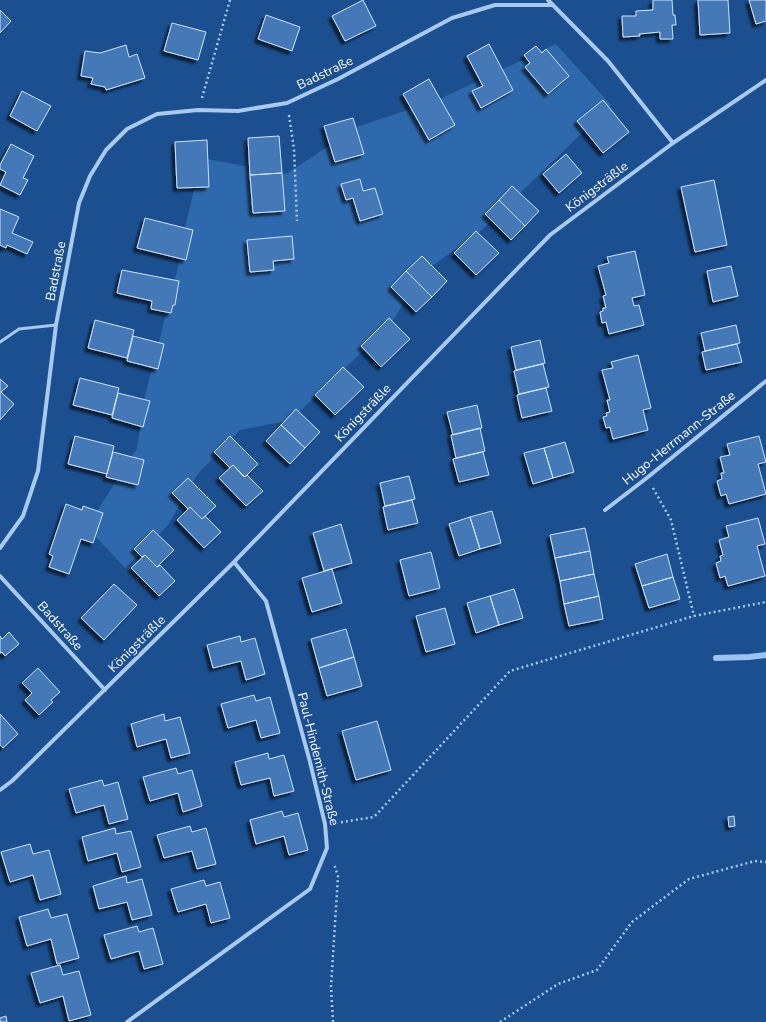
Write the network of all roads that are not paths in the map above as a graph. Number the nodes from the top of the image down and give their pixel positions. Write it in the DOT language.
graph roads {
  1 [pos="548,0"];
  2 [pos="553,5"];
  3 [pos="766,80"];
  4 [pos="673,143"];
  5 [pos="56,325"];
  6 [pos="0,342"];
  7 [pos="766,381"];
  8 [pos="605,510"];
  9 [pos="0,548"];
  10 [pos="234,562"];
  11 [pos="0,576"];
  12 [pos="105,690"];
  13 [pos="0,790"];
  14 [pos="127,1022"];
  1 -- 2 [label="street"];
  2 -- 4 [label="street"];
  2 -- 5 [label="street, Badstraße"];
  3 -- 4 [label="street, Königsträßle"];
  4 -- 10 [label="street, Königsträßle"];
  5 -- 6 [label="lane"];
  5 -- 9 [label="street, Badstraße"];
  7 -- 8 [label="street, Hugo-Herrmann-Straße"];
  10 -- 12 [label="street, Königsträßle"];
  10 -- 14 [label="street, Paul-Hindemith-Straße"];
  11 -- 12 [label="street, Badstraße"];
  12 -- 13 [label="street, Königsträßle"];
}
